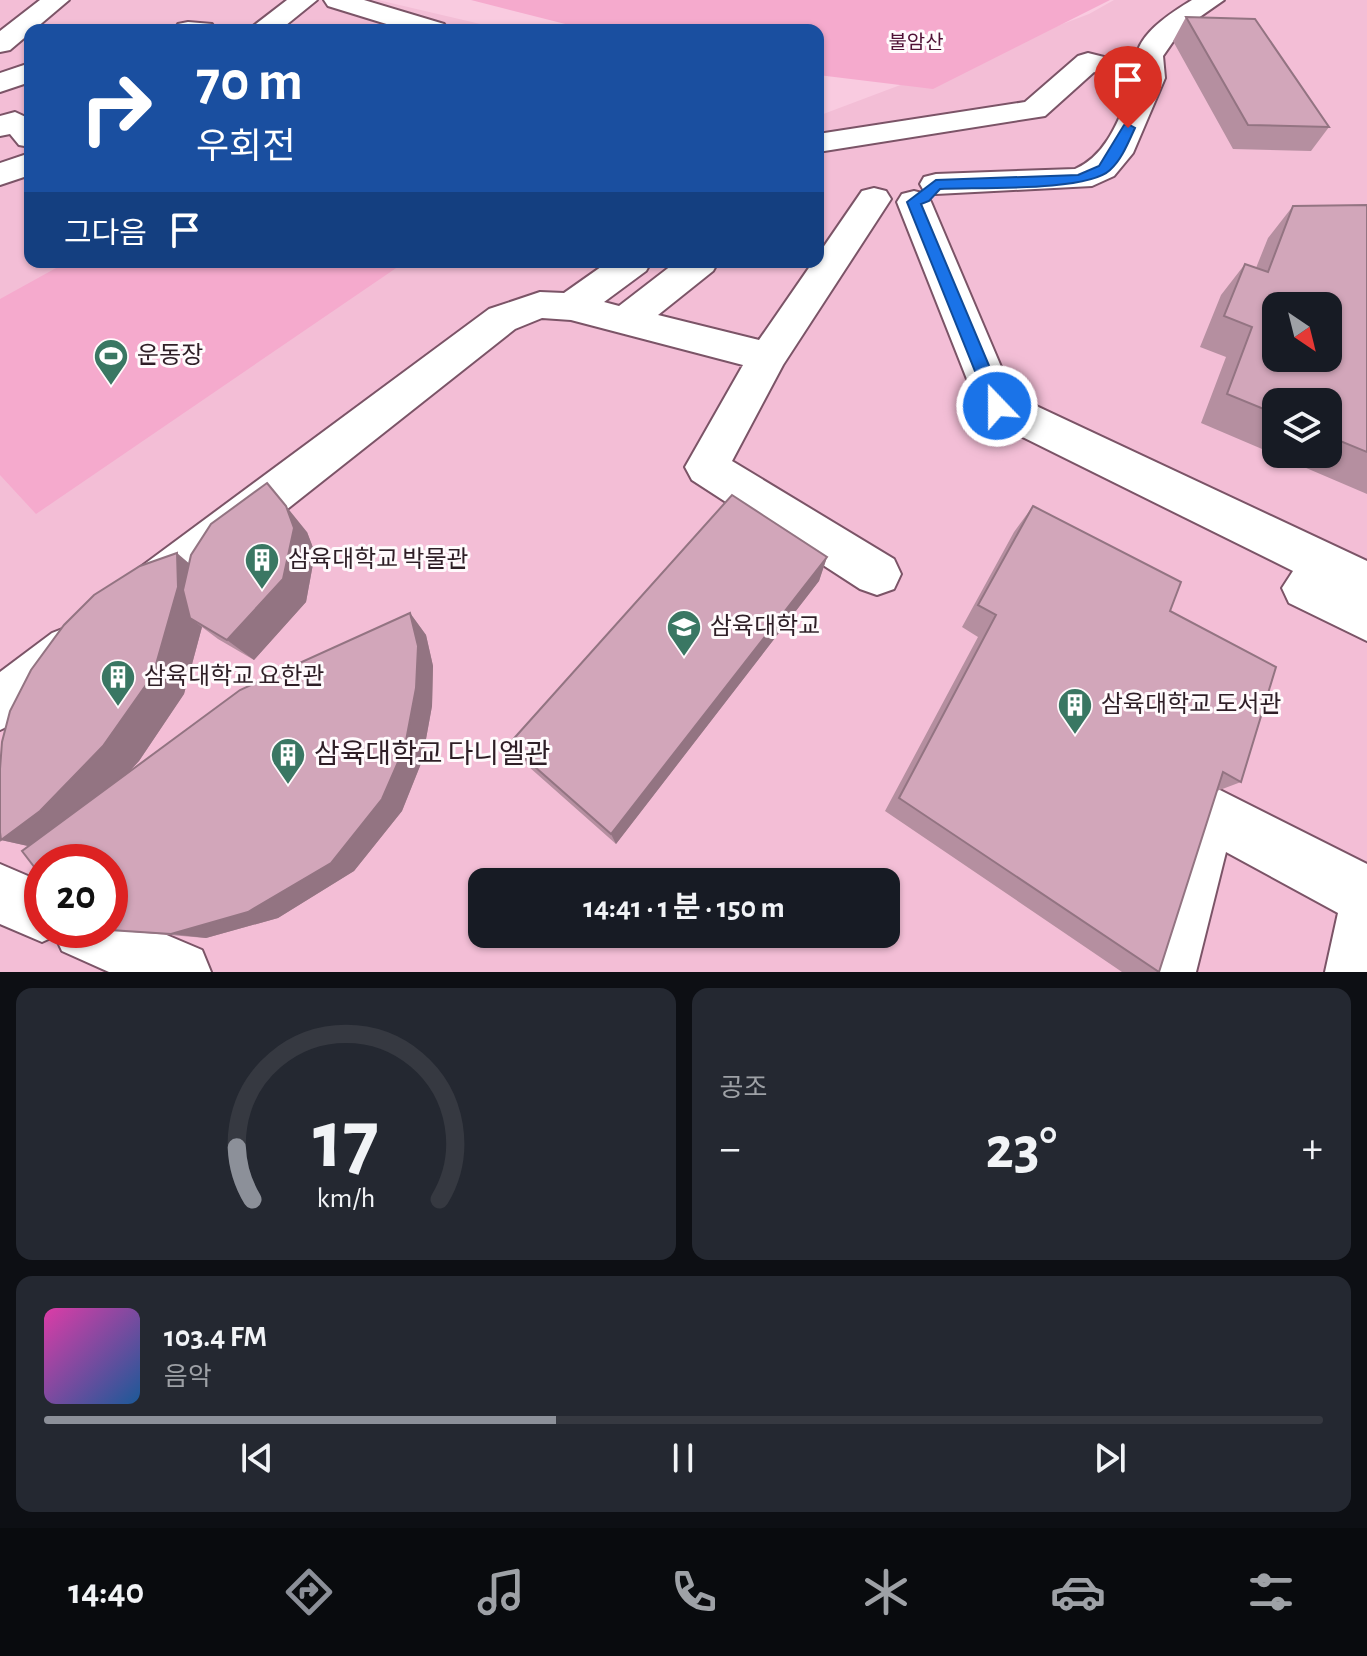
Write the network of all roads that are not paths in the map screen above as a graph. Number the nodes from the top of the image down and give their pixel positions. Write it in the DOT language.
graph roads {
  1 [pos="56,0"];
  2 [pos="304,0"];
  3 [pos="337,0"];
  4 [pos="1211,0"];
  5 [pos="25,24"];
  6 [pos="270,24"];
  7 [pos="415,24"];
  8 [pos="24,25"];
  9 [pos="0,44"];
  10 [pos="1139,64"];
  11 [pos="24,74"];
  12 [pos="0,83"];
  13 [pos="0,127"];
  14 [pos="24,131"];
  15 [pos="824,144"];
  16 [pos="824,147"];
  17 [pos="24,165"];
  18 [pos="0,175"];
  19 [pos="895,176"];
  20 [pos="625,268"];
  21 [pos="692,268"];
  22 [pos="571,307"];
  23 [pos="625,321"];
  24 [pos="768,357"];
  25 [pos="991,418"];
  26 [pos="877,574"];
  27 [pos="1367,584"];
  28 [pos="1367,618"];
  29 [pos="0,704"];
  30 [pos="0,894"];
  31 [pos="1367,896"];
  32 [pos="24,904"];
  33 [pos="1367,915"];
  34 [pos="125,948"];
  35 [pos="180,972"];
  36 [pos="1165,972"];
  37 [pos="1356,972"];
  1 -- 5 [label="lane"];
  2 -- 6 [label="lane"];
  3 -- 7 [label="lane"];
  4 -- 10 [label="lane"];
  8 -- 9 [label="lane"];
  10 -- 15 [label="lane"];
  10 -- 19 [label="lane"];
  11 -- 12 [label="lane"];
  13 -- 14 [label="lane"];
  16 -- 19 [label="lane"];
  17 -- 18 [label="lane"];
  19 -- 24 [label="lane"];
  19 -- 25 [label="lane"];
  20 -- 22 [label="lane"];
  21 -- 23 [label="lane"];
  22 -- 23 [label="lane"];
  22 -- 29 [label="lane"];
  23 -- 24 [label="lane"];
  24 -- 26 [label="lane"];
  25 -- 27 [label="lane"];
  25 -- 28 [label="lane"];
  30 -- 32 [label="lane"];
  31 -- 36 [label="lane"];
  33 -- 37 [label="lane"];
  34 -- 35 [label="lane"];
}
